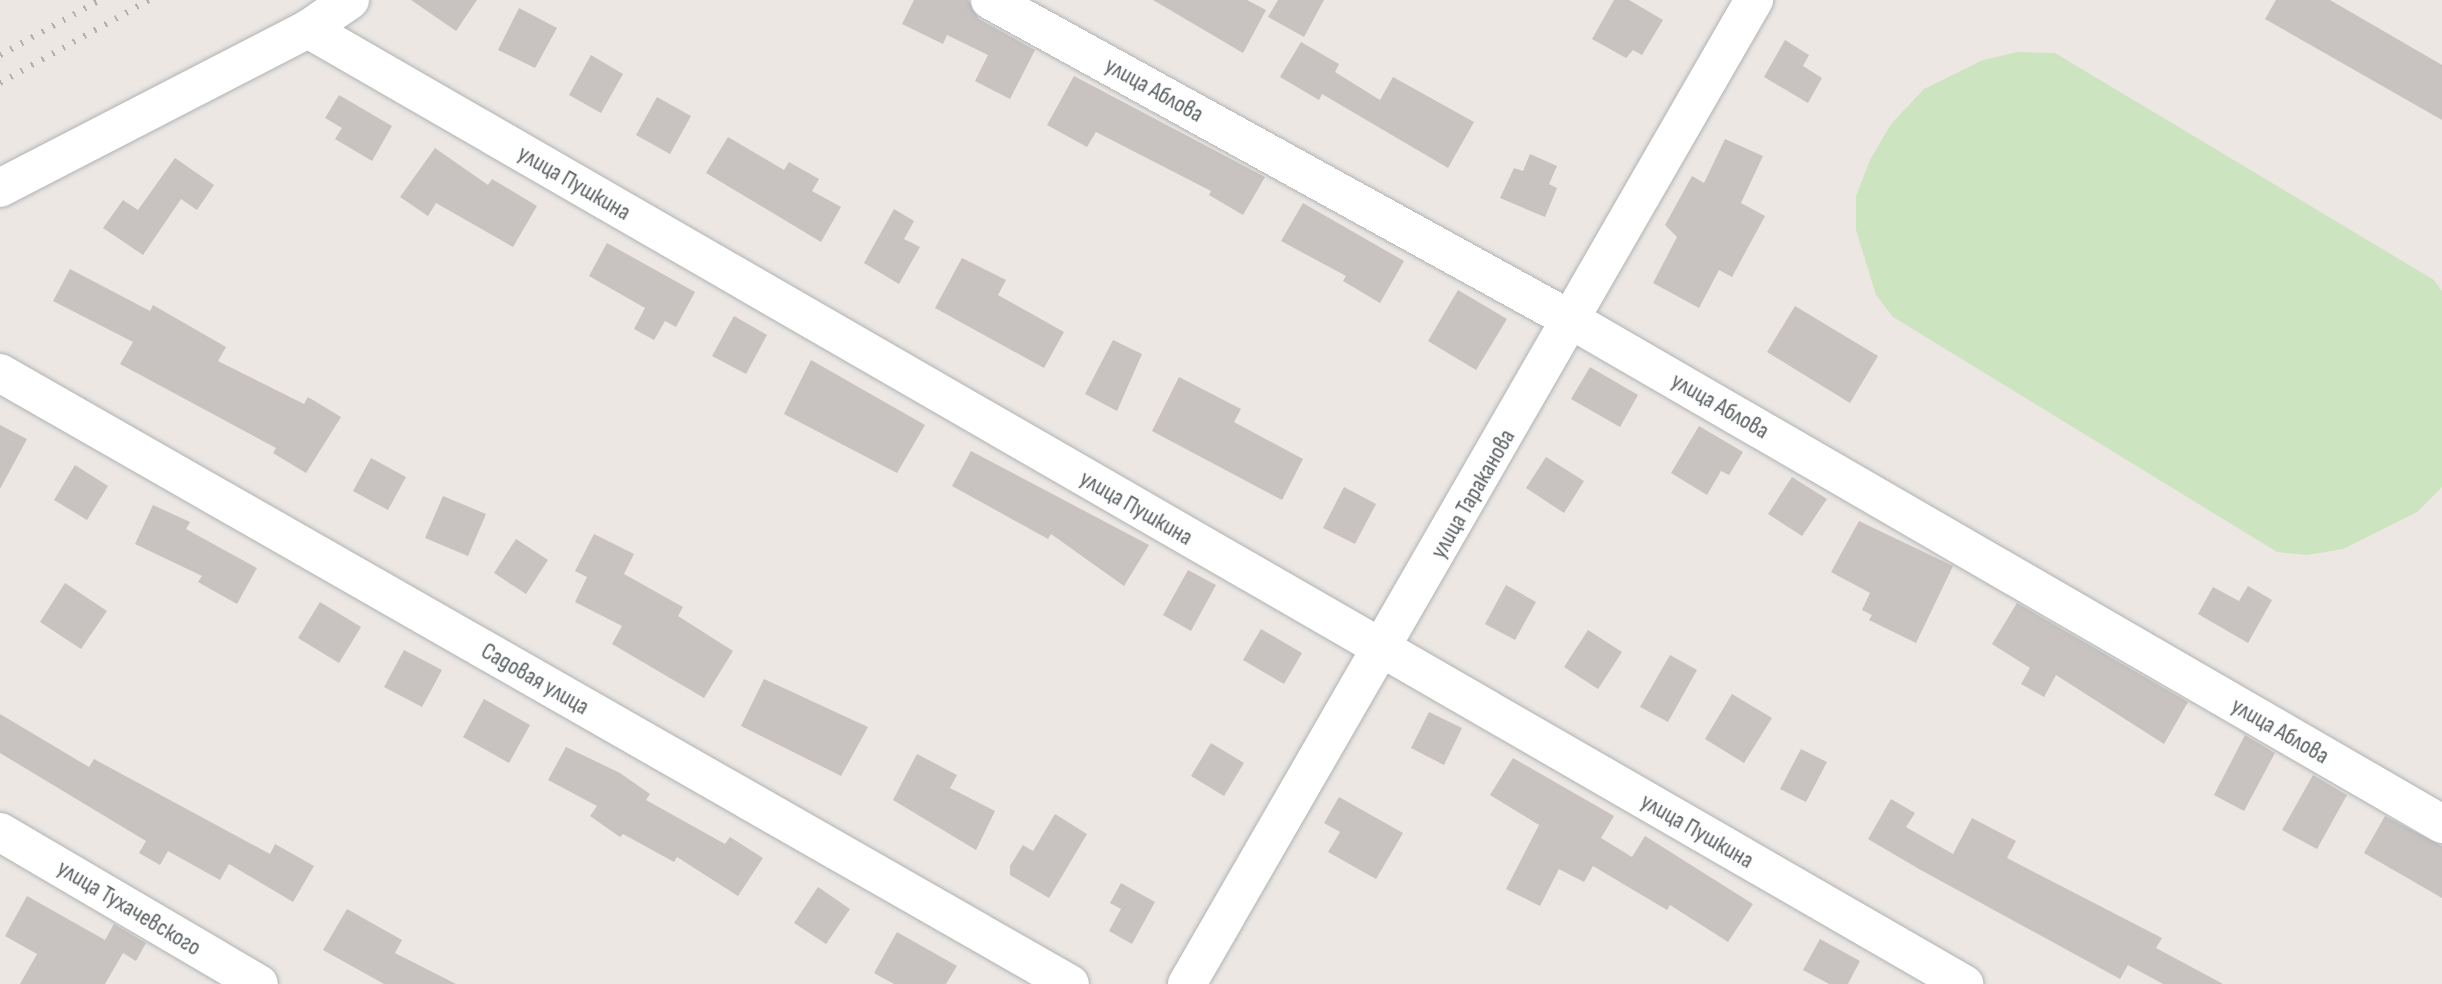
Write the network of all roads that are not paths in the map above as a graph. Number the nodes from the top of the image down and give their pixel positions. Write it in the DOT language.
graph roads {
  1 [pos="350,0"];
  2 [pos="990,0"];
  3 [pos="1754,0"];
  4 [pos="308,29"];
  5 [pos="0,188"];
  6 [pos="1573,321"];
  7 [pos="0,373"];
  8 [pos="1383,651"];
  9 [pos="2442,824"];
  10 [pos="0,832"];
  11 [pos="259,984"];
  12 [pos="1070,984"];
  13 [pos="1187,984"];
  14 [pos="1964,984"];
  1 -- 4 [label="street"];
  2 -- 6 [label="street, улица Аблова"];
  3 -- 6 [label="street, улица Тараканова"];
  4 -- 5 [label="street"];
  4 -- 8 [label="street, улица Пушкина"];
  6 -- 8 [label="street, улица Тараканова"];
  6 -- 9 [label="street, улица Аблова"];
  7 -- 12 [label="street, Садовая улица"];
  8 -- 13 [label="street, улица Тараканова"];
  8 -- 14 [label="street, улица Пушкина"];
  10 -- 11 [label="street, улица Тухачевского"];
}
